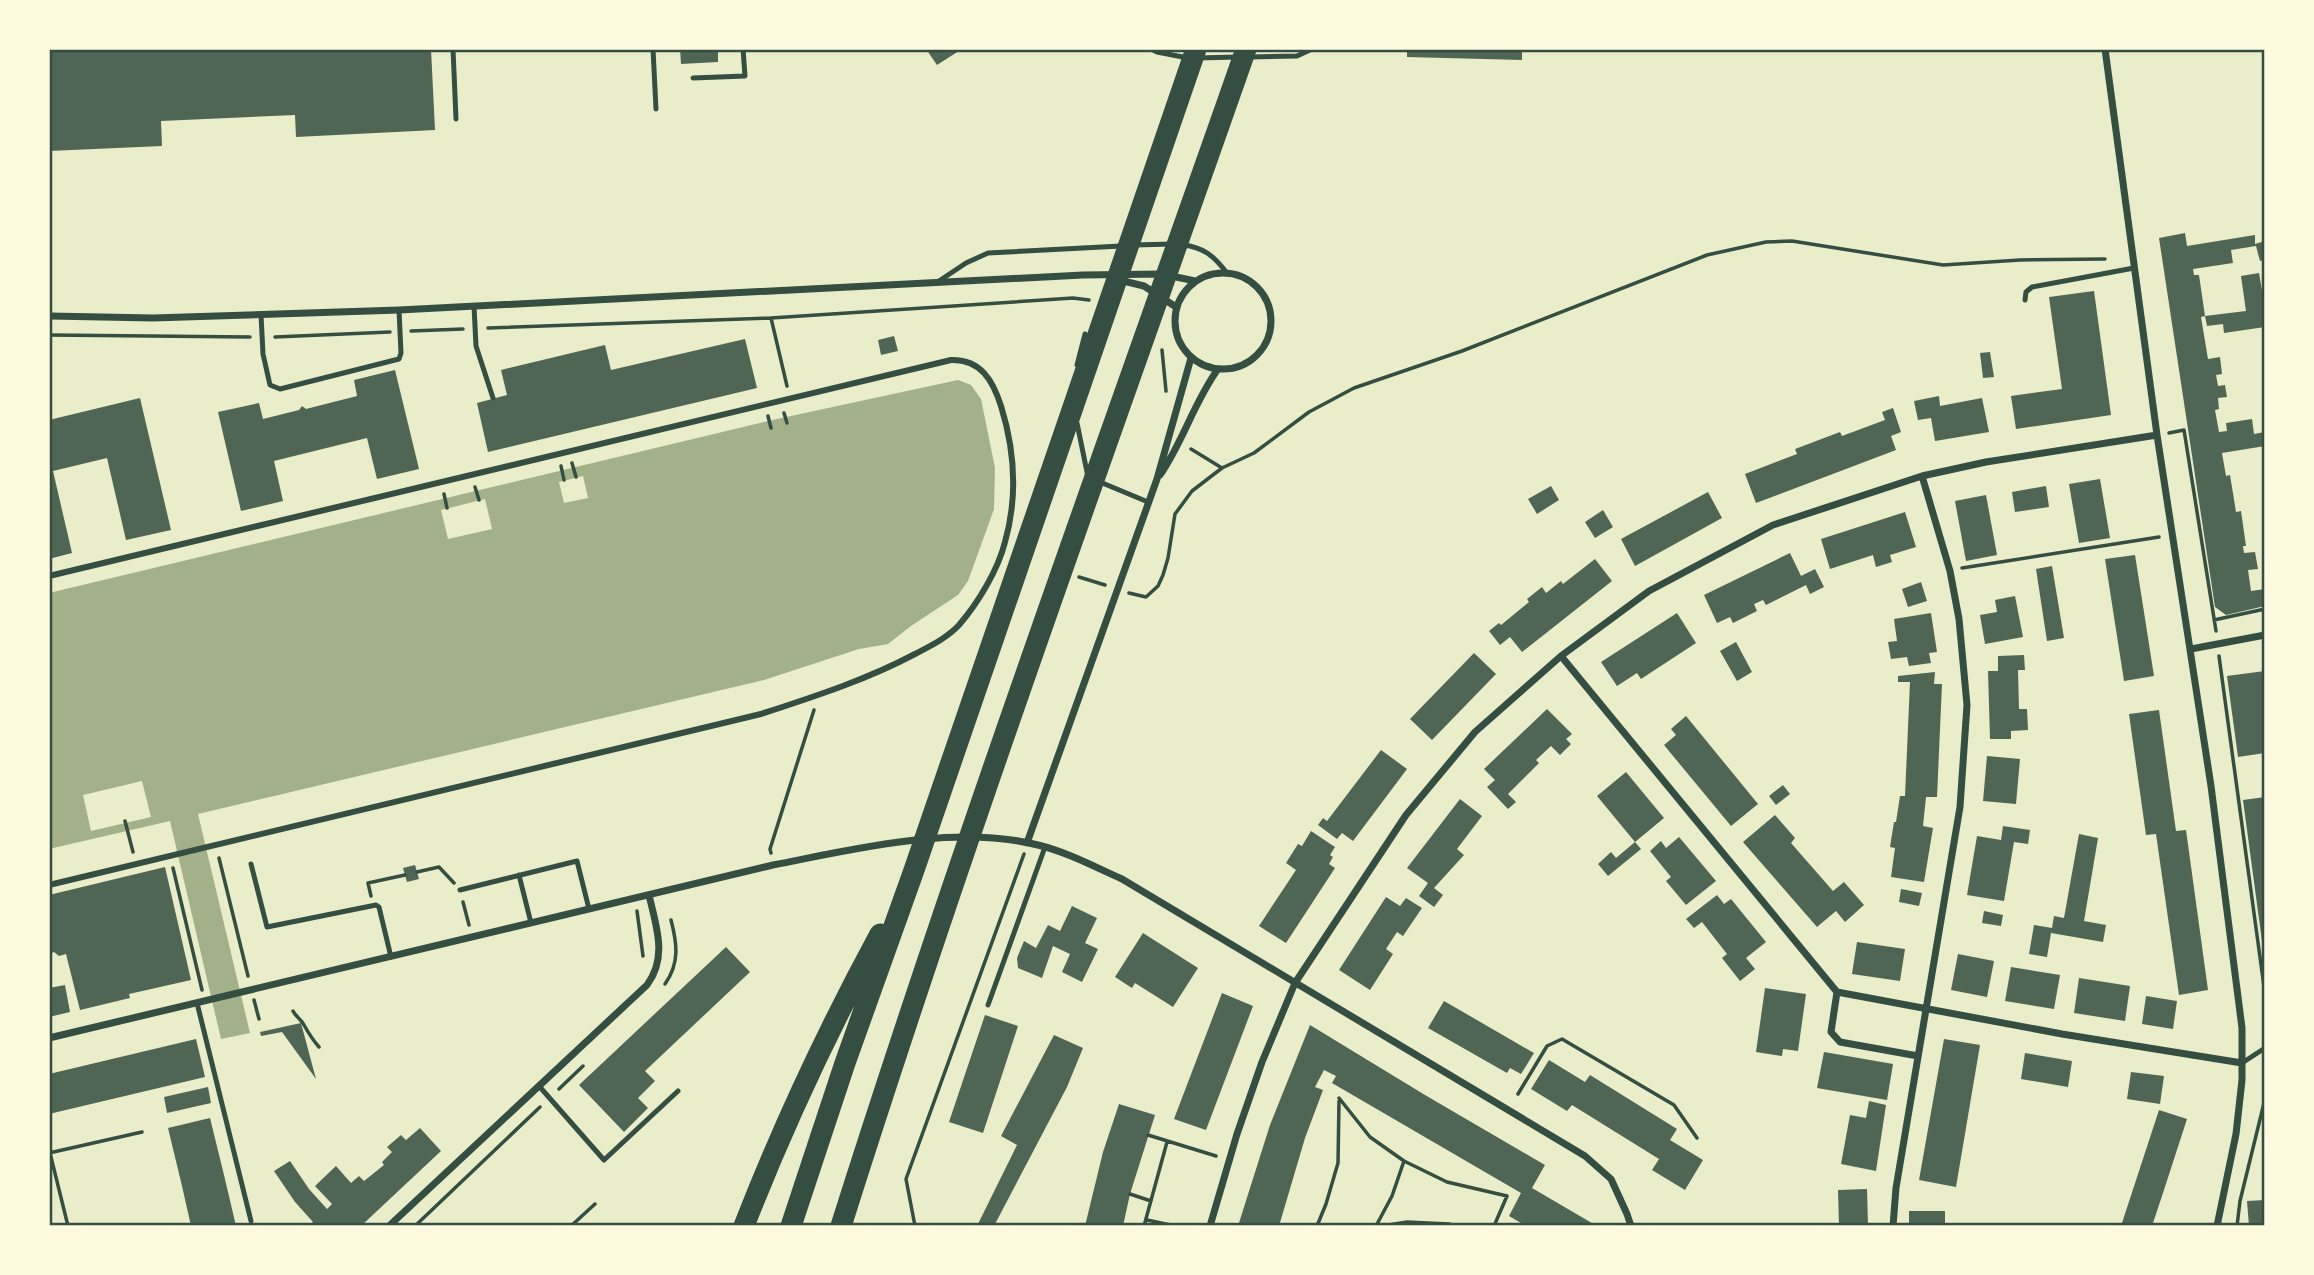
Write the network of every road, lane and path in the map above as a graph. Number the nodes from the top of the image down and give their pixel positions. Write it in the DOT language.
graph roads {
  1 [pos="453,49"];
  2 [pos="653,49"];
  3 [pos="744,49"];
  4 [pos="1151,49"];
  5 [pos="1196,49"];
  6 [pos="1246,49"];
  7 [pos="1312,49"];
  8 [pos="2105,49"];
  9 [pos="693,78"];
  10 [pos="656,109"];
  11 [pos="456,119"];
  12 [pos="2076,259"];
  13 [pos="2134,268"];
  14 [pos="1226,272"];
  15 [pos="1083,275"];
  16 [pos="939,281"];
  17 [pos="1195,281"];
  18 [pos="2025,300"];
  19 [pos="1097,301"];
  20 [pos="474,306"];
  21 [pos="1176,307"];
  22 [pos="399,310"];
  23 [pos="49,316"];
  24 [pos="261,316"];
  25 [pos="771,317"];
  26 [pos="475,329"];
  27 [pos="400,331"];
  28 [pos="1085,334"];
  29 [pos="49,335"];
  30 [pos="262,337"];
  31 [pos="1160,339"];
  32 [pos="1191,358"];
  33 [pos="1218,369"];
  34 [pos="1074,375"];
  35 [pos="1071,388"];
  36 [pos="493,398"];
  37 [pos="790,398"];
  38 [pos="783,409"];
  39 [pos="768,413"];
  40 [pos="787,424"];
  41 [pos="771,428"];
  42 [pos="1169,431"];
  43 [pos="2157,435"];
  44 [pos="1189,448"];
  45 [pos="571,459"];
  46 [pos="560,462"];
  47 [pos="1222,468"];
  48 [pos="576,477"];
  49 [pos="1922,477"];
  50 [pos="1157,479"];
  51 [pos="564,480"];
  52 [pos="474,482"];
  53 [pos="443,490"];
  54 [pos="479,500"];
  55 [pos="1148,502"];
  56 [pos="447,508"];
  57 [pos="2173,534"];
  58 [pos="1950,571"];
  59 [pos="49,576"];
  60 [pos="1118,590"];
  61 [pos="2265,609"];
  62 [pos="2214,620"];
  63 [pos="2265,635"];
  64 [pos="2218,645"];
  65 [pos="2191,649"];
  66 [pos="1561,656"];
  67 [pos="810,698"];
  68 [pos="125,821"];
  69 [pos="1027,843"];
  70 [pos="216,845"];
  71 [pos="1045,847"];
  72 [pos="133,852"];
  73 [pos="174,855"];
  74 [pos="251,864"];
  75 [pos="773,864"];
  76 [pos="417,872"];
  77 [pos="913,873"];
  78 [pos="405,875"];
  79 [pos="519,875"];
  80 [pos="49,885"];
  81 [pos="460,890"];
  82 [pos="649,895"];
  83 [pos="634,899"];
  84 [pos="372,904"];
  85 [pos="589,909"];
  86 [pos="531,923"];
  87 [pos="472,937"];
  88 [pos="391,957"];
  89 [pos="641,965"];
  90 [pos="250,981"];
  91 [pos="1295,983"];
  92 [pos="203,992"];
  93 [pos="1837,992"];
  94 [pos="2265,994"];
  95 [pos="201,1002"];
  96 [pos="988,1005"];
  97 [pos="1926,1009"];
  98 [pos="293,1011"];
  99 [pos="49,1038"];
  100 [pos="319,1047"];
  101 [pos="2265,1048"];
  102 [pos="1918,1056"];
  103 [pos="2242,1063"];
  104 [pos="539,1086"];
  105 [pos="678,1091"];
  106 [pos="219,1093"];
  107 [pos="1517,1094"];
  108 [pos="211,1095"];
  109 [pos="2265,1099"];
  110 [pos="142,1132"];
  111 [pos="1148,1135"];
  112 [pos="1697,1138"];
  113 [pos="1167,1142"];
  114 [pos="50,1153"];
  115 [pos="1228,1160"];
  116 [pos="1404,1161"];
  117 [pos="1130,1194"];
  118 [pos="1151,1201"];
  119 [pos="595,1204"];
  120 [pos="1146,1220"];
  121 [pos="251,1221"];
  122 [pos="68,1226"];
  123 [pos="389,1226"];
  124 [pos="571,1226"];
  125 [pos="744,1226"];
  126 [pos="791,1226"];
  127 [pos="841,1226"];
  128 [pos="915,1226"];
  129 [pos="1144,1226"];
  130 [pos="1175,1226"];
  131 [pos="1210,1226"];
  132 [pos="1317,1226"];
  133 [pos="1376,1226"];
  134 [pos="1382,1226"];
  135 [pos="1455,1226"];
  136 [pos="1494,1226"];
  137 [pos="1631,1226"];
  138 [pos="1893,1226"];
  139 [pos="2217,1226"];
  140 [pos="2237,1226"];
  1 -- 11 [label="lane"];
  2 -- 10 [label="lane"];
  3 -- 9 [label="lane"];
  4 -- 7 [label="lane"];
  5 -- 77 [label="highway"];
  6 -- 127 [label="highway"];
  8 -- 13 [label="street"];
  12 -- 47 [label="path"];
  13 -- 18 [label="lane"];
  13 -- 43 [label="street"];
  14 -- 16 [label="lane"];
  14 -- 17 [label="street"];
  14 -- 33 [label="street"];
  15 -- 16 [label="street"];
  15 -- 17 [label="street"];
  15 -- 21 [label="street"];
  16 -- 20 [label="street"];
  17 -- 21 [label="street"];
  19 -- 25 [label="path"];
  20 -- 22 [label="street"];
  20 -- 26 [label="lane"];
  21 -- 32 [label="street"];
  22 -- 24 [label="street"];
  22 -- 27 [label="lane"];
  23 -- 24 [label="street"];
  24 -- 30 [label="lane"];
  25 -- 26 [label="path"];
  25 -- 37 [label="path"];
  26 -- 27 [label="path"];
  26 -- 36 [label="lane"];
  27 -- 30 [label="path"];
  27 -- 30 [label="lane"];
  28 -- 34 [label="lane"];
  29 -- 30 [label="path"];
  31 -- 42 [label="path"];
  32 -- 33 [label="street"];
  32 -- 42 [label="street"];
  33 -- 50 [label="street"];
  35 -- 55 [label="lane"];
  37 -- 59 [label="street"];
  37 -- 67 [label="street"];
  38 -- 40 [label="path"];
  39 -- 41 [label="path"];
  42 -- 50 [label="street"];
  43 -- 49 [label="street"];
  43 -- 57 [label="street"];
  43 -- 62 [label="path"];
  44 -- 47 [label="path"];
  45 -- 48 [label="path"];
  46 -- 51 [label="path"];
  47 -- 60 [label="path"];
  49 -- 58 [label="street"];
  49 -- 66 [label="street"];
  50 -- 55 [label="street"];
  52 -- 54 [label="path"];
  53 -- 56 [label="path"];
  55 -- 60 [label="street"];
  57 -- 58 [label="path"];
  57 -- 65 [label="street"];
  58 -- 97 [label="street"];
  60 -- 69 [label="street"];
  61 -- 62 [label="path"];
  62 -- 64 [label="path"];
  63 -- 64 [label="street"];
  64 -- 65 [label="street"];
  64 -- 94 [label="path"];
  65 -- 103 [label="street"];
  66 -- 91 [label="street"];
  66 -- 93 [label="street"];
  67 -- 70 [label="street"];
  67 -- 75 [label="path"];
  68 -- 72 [label="path"];
  69 -- 71 [label="street"];
  69 -- 75 [label="street"];
  69 -- 128 [label="path"];
  70 -- 73 [label="street"];
  70 -- 90 [label="path"];
  71 -- 91 [label="street"];
  71 -- 96 [label="lane"];
  73 -- 80 [label="street"];
  73 -- 92 [label="path"];
  74 -- 84 [label="lane"];
  75 -- 82 [label="street"];
  76 -- 81 [label="path"];
  77 -- 125 [label="highway"];
  77 -- 126 [label="highway"];
  78 -- 84 [label="path"];
  79 -- 81 [label="lane"];
  79 -- 85 [label="lane"];
  79 -- 86 [label="lane"];
  81 -- 87 [label="path"];
  82 -- 83 [label="street"];
  82 -- 104 [label="street"];
  83 -- 85 [label="street"];
  83 -- 89 [label="path"];
  84 -- 88 [label="lane"];
  85 -- 86 [label="street"];
  86 -- 87 [label="street"];
  87 -- 88 [label="street"];
  88 -- 95 [label="street"];
  91 -- 115 [label="street"];
  91 -- 137 [label="street"];
  93 -- 97 [label="street"];
  93 -- 102 [label="street"];
  95 -- 99 [label="street"];
  95 -- 106 [label="lane"];
  97 -- 102 [label="street"];
  97 -- 103 [label="street"];
  98 -- 100 [label="path"];
  101 -- 103 [label="lane"];
  102 -- 138 [label="street"];
  103 -- 139 [label="street"];
  104 -- 105 [label="lane"];
  104 -- 123 [label="street"];
  106 -- 108 [label="lane"];
  106 -- 121 [label="lane"];
  107 -- 112 [label="path"];
  109 -- 140 [label="path"];
  110 -- 114 [label="path"];
  111 -- 113 [label="path"];
  113 -- 115 [label="path"];
  113 -- 118 [label="path"];
  114 -- 122 [label="path"];
  115 -- 131 [label="street"];
  116 -- 132 [label="path"];
  116 -- 133 [label="path"];
  116 -- 136 [label="path"];
  117 -- 118 [label="path"];
  118 -- 120 [label="path"];
  119 -- 124 [label="path"];
  120 -- 129 [label="path"];
  120 -- 130 [label="path"];
  134 -- 135 [label="path"];
}
